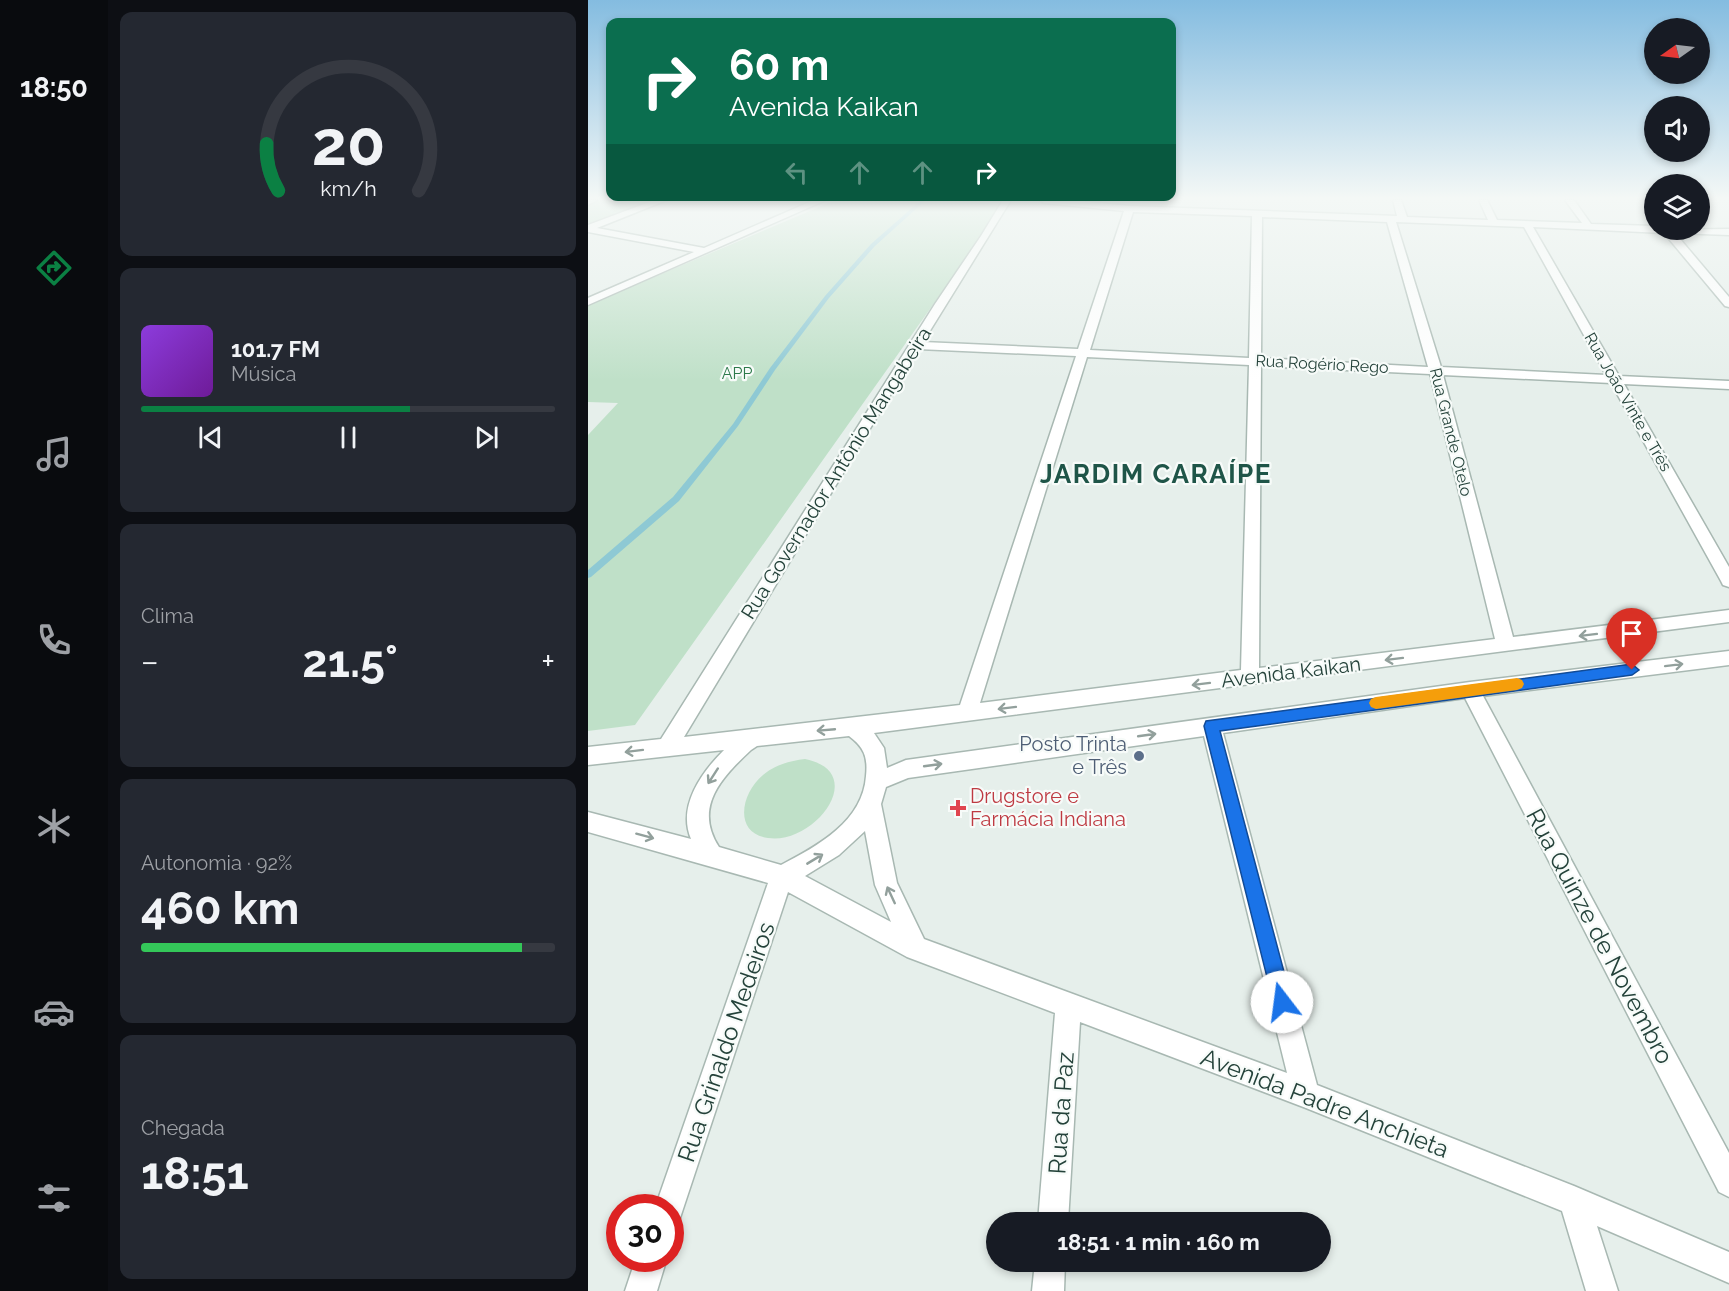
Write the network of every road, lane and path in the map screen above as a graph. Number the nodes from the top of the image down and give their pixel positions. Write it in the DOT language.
graph roads {
  1 [pos="684,260"];
  2 [pos="969,260"];
  3 [pos="1113,260"];
  4 [pos="1257,260"];
  5 [pos="1407,260"];
  6 [pos="1548,260"];
  7 [pos="1692,260"];
  8 [pos="588,302"];
  9 [pos="1729,304"];
  10 [pos="916,345"];
  11 [pos="1083,353"];
  12 [pos="1256,360"];
  13 [pos="1435,369"];
  14 [pos="1615,379"];
  15 [pos="1729,385"];
  16 [pos="1729,581"];
  17 [pos="1729,616"];
  18 [pos="1506,645"];
  19 [pos="1727,660"];
  20 [pos="1250,678"];
  21 [pos="1470,690"];
  22 [pos="968,713"];
  23 [pos="1211,726"];
  24 [pos="853,727"];
  25 [pos="754,736"];
  26 [pos="667,747"];
  27 [pos="588,756"];
  28 [pos="874,792"];
  29 [pos="588,822"];
  30 [pos="712,855"];
  31 [pos="782,876"];
  32 [pos="916,948"];
  33 [pos="1068,1004"];
  34 [pos="1306,1094"];
  35 [pos="1729,1182"];
  36 [pos="675,1194"];
  37 [pos="1574,1201"];
  38 [pos="1054,1212"];
  39 [pos="1729,1268"];
  40 [pos="647,1272"];
  41 [pos="1049,1272"];
  42 [pos="641,1291"];
  43 [pos="1048,1291"];
  44 [pos="1602,1291"];
  1 -- 8 [label="street"];
  2 -- 10 [label="street, Rua Governador Antônio Mangabeira"];
  3 -- 11 [label="street"];
  4 -- 12 [label="street"];
  5 -- 13 [label="street, Rua Grande Otelo"];
  6 -- 14 [label="street, Rua João Vinte e Três"];
  7 -- 9 [label="street"];
  10 -- 11 [label="street, Rua Rogério Rego"];
  10 -- 26 [label="street, Rua Governador Antônio Mangabeira"];
  11 -- 12 [label="street, Rua Rogério Rego"];
  11 -- 22 [label="street"];
  12 -- 13 [label="street, Rua Rogério Rego"];
  12 -- 20 [label="street"];
  13 -- 14 [label="street, Rua Rogério Rego"];
  13 -- 18 [label="street, Rua Grande Otelo"];
  14 -- 15 [label="street, Rua Rogério Rego"];
  14 -- 16 [label="street, Rua João Vinte e Três"];
  17 -- 18 [label="street, Avenida Kaikan, one-way"];
  18 -- 20 [label="street, Avenida Kaikan, one-way"];
  21 -- 19 [label="street, Avenida Kaikan, one-way"];
  20 -- 22 [label="street, Avenida Kaikan, one-way"];
  21 -- 23 [label="street, Avenida Kaikan"];
  21 -- 35 [label="street, Rua Quinze de Novembro"];
  22 -- 24 [label="street, Avenida Kaikan"];
  28 -- 23 [label="street, Avenida Kaikan, one-way"];
  23 -- 34 [label="street"];
  24 -- 25 [label="street, one-way"];
  24 -- 28 [label="street"];
  25 -- 26 [label="street"];
  25 -- 30 [label="street, one-way"];
  26 -- 27 [label="street, one-way"];
  31 -- 28 [label="street, one-way"];
  32 -- 28 [label="street, one-way"];
  29 -- 30 [label="street, Avenida Padre Anchieta, one-way"];
  30 -- 31 [label="street, Avenida Padre Anchieta"];
  31 -- 32 [label="street, Avenida Padre Anchieta"];
  31 -- 36 [label="street, Rua Grinaldo Medeiros"];
  32 -- 33 [label="street, Avenida Padre Anchieta"];
  33 -- 34 [label="street, Avenida Padre Anchieta"];
  33 -- 38 [label="street, Rua da Paz"];
  34 -- 37 [label="street, Avenida Padre Anchieta"];
  37 -- 39 [label="street, Avenida Padre Anchieta"];
  37 -- 44 [label="street"];
  40 -- 42 [label="street"];
  41 -- 43 [label="street"];
}
